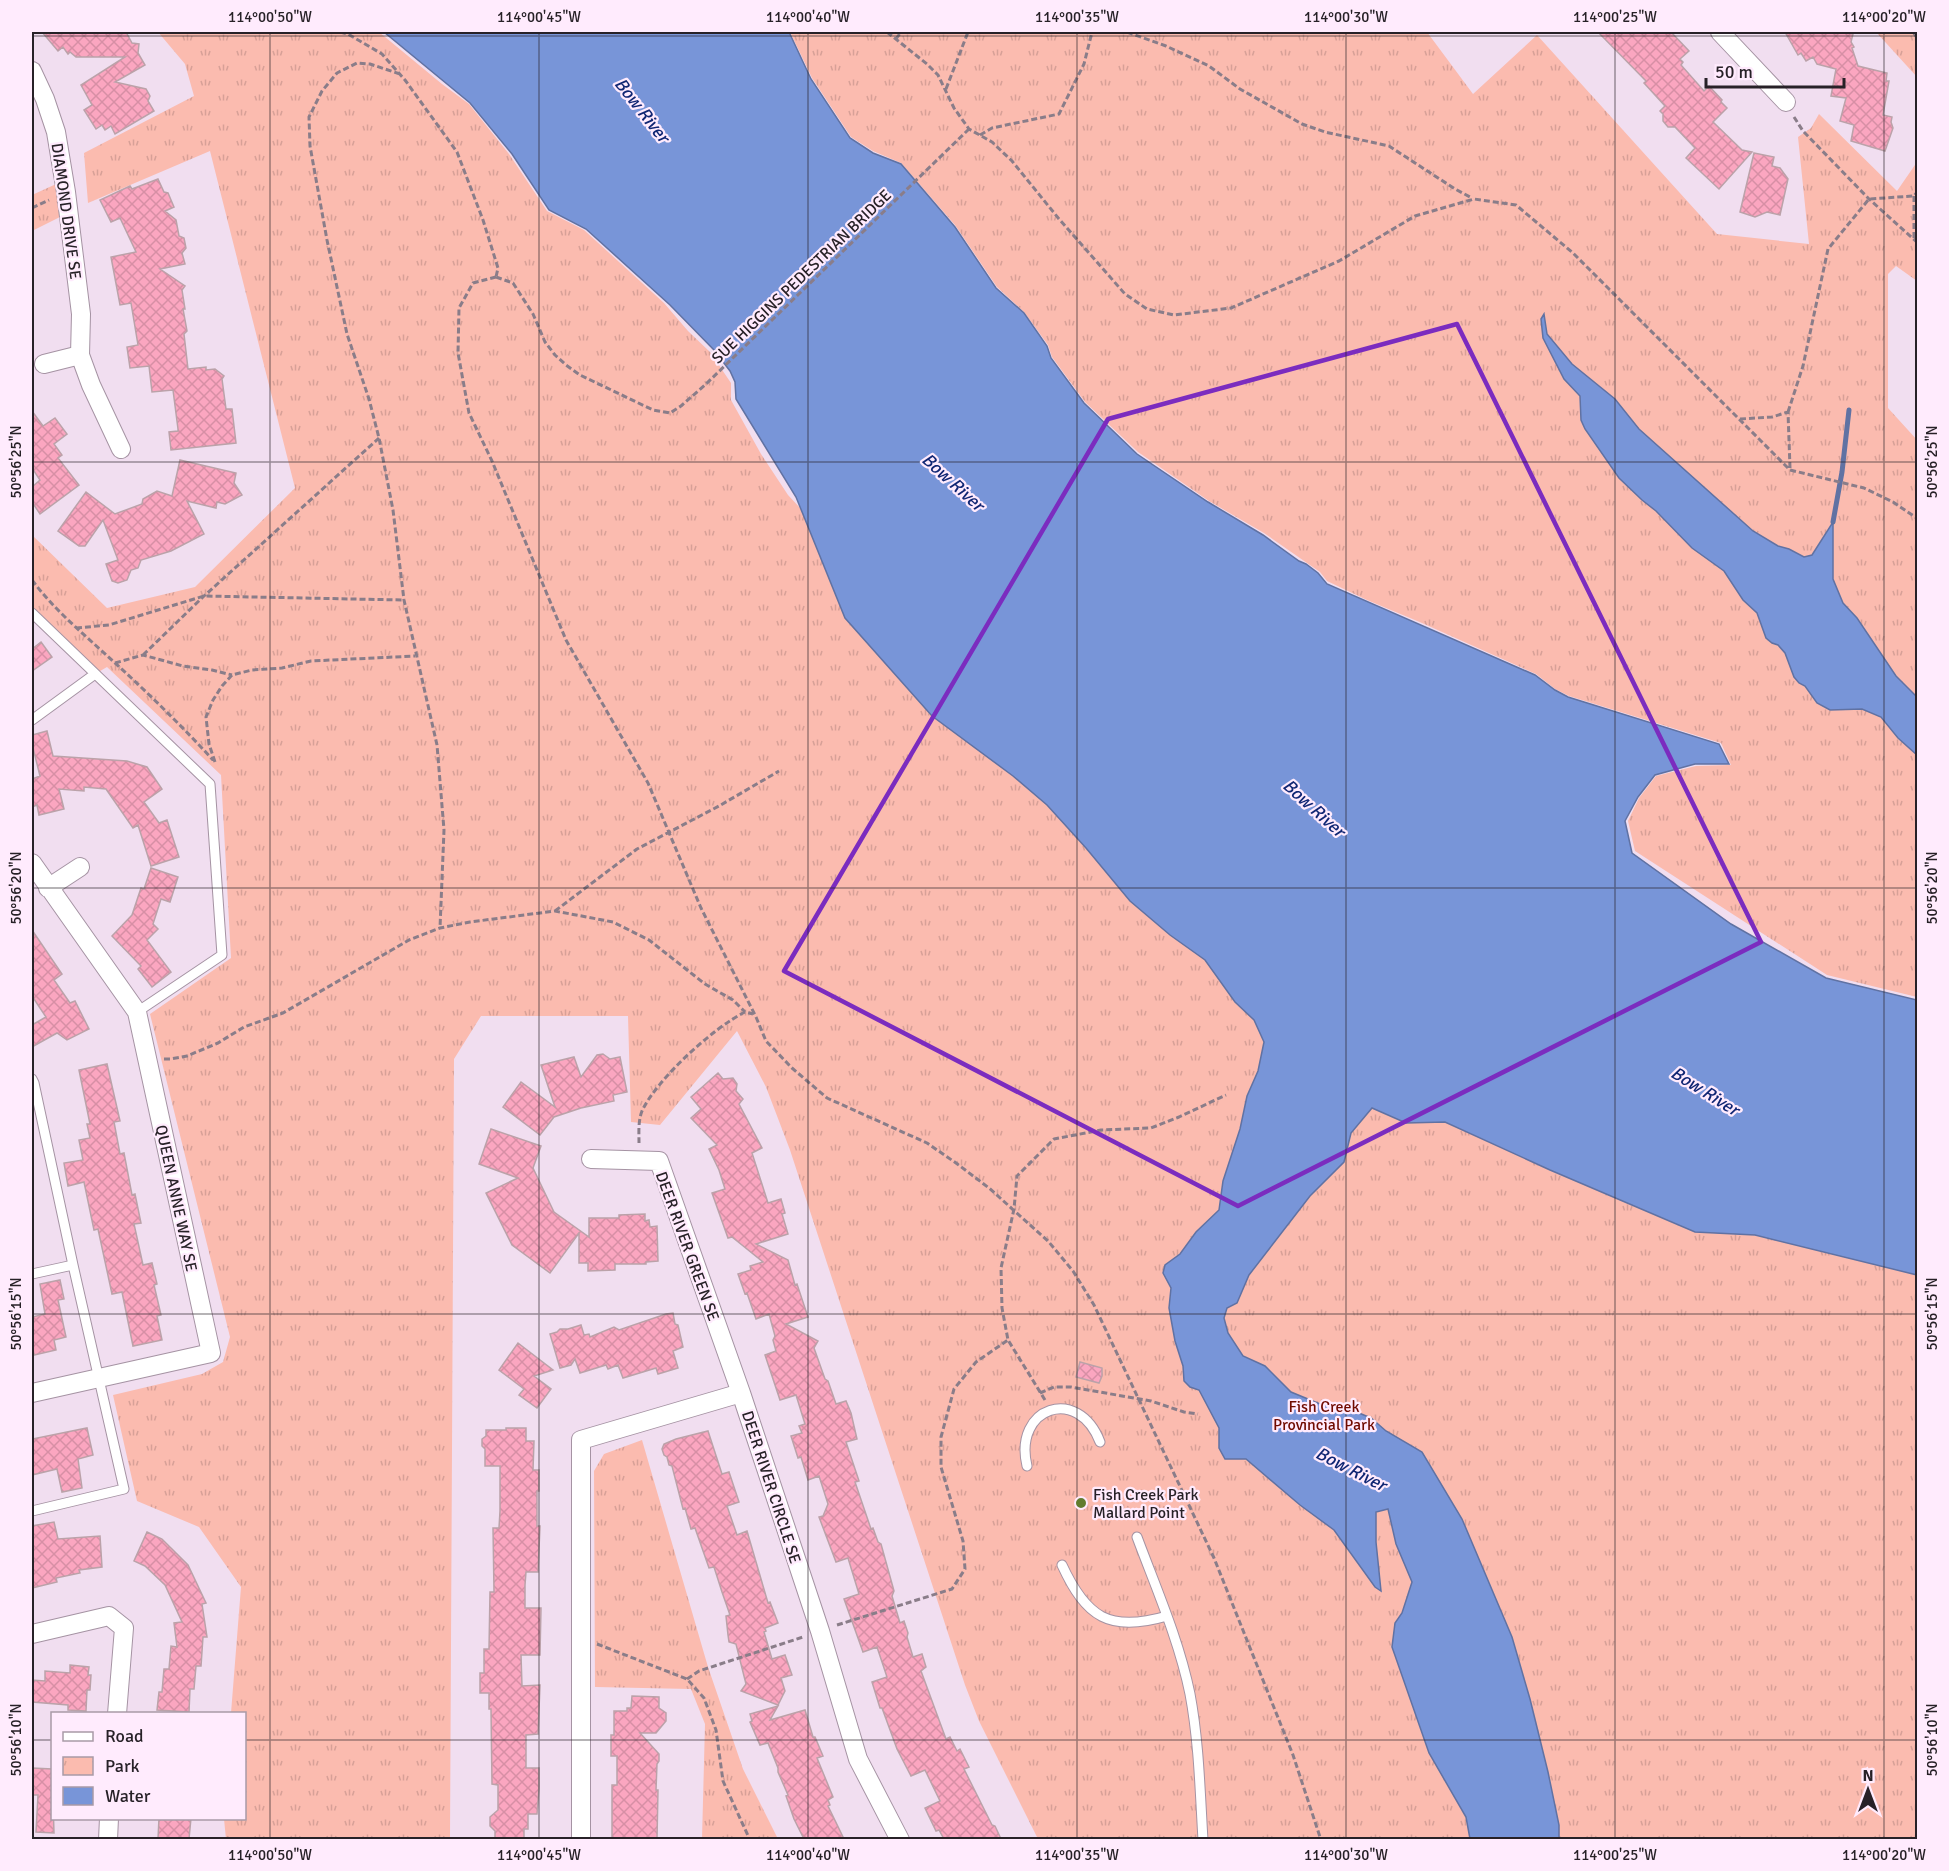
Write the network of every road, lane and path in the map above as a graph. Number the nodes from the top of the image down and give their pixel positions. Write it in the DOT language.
graph roads {
  1 [pos="340,32"];
  2 [pos="887,32"];
  3 [pos="901,32"];
  4 [pos="968,32"];
  5 [pos="1092,32"];
  6 [pos="1127,32"];
  7 [pos="1720,32"];
  8 [pos="1913,32"];
  9 [pos="896,39"];
  10 [pos="1917,39"];
  11 [pos="32,71"];
  12 [pos="400,74"];
  13 [pos="946,89"];
  14 [pos="1786,102"];
  15 [pos="969,129"];
  16 [pos="980,135"];
  17 [pos="1917,191"];
  18 [pos="1914,195"];
  19 [pos="1474,199"];
  20 [pos="1869,199"];
  21 [pos="1916,242"];
  22 [pos="496,277"];
  23 [pos="80,355"];
  24 [pos="44,364"];
  25 [pos="1788,412"];
  26 [pos="1740,419"];
  27 [pos="379,438"];
  28 [pos="121,449"];
  29 [pos="1790,470"];
  30 [pos="1917,519"];
  31 [pos="32,580"];
  32 [pos="204,596"];
  33 [pos="404,600"];
  34 [pos="32,613"];
  35 [pos="76,628"];
  36 [pos="143,655"];
  37 [pos="415,656"];
  38 [pos="115,663"];
  39 [pos="95,674"];
  40 [pos="232,675"];
  41 [pos="32,720"];
  42 [pos="779,771"];
  43 [pos="669,832"];
  44 [pos="32,863"];
  45 [pos="80,867"];
  46 [pos="48,888"];
  47 [pos="555,911"];
  48 [pos="440,928"];
  49 [pos="137,1012"];
  50 [pos="745,1012"];
  51 [pos="755,1014"];
  52 [pos="147,1057"];
  53 [pos="32,1079"];
  54 [pos="1226,1095"];
  55 [pos="591,1160"];
  56 [pos="638,1161"];
  57 [pos="1014,1209"];
  58 [pos="73,1265"];
  59 [pos="32,1274"];
  60 [pos="1008,1340"];
  61 [pos="98,1378"];
  62 [pos="1041,1392"];
  63 [pos="32,1393"];
  64 [pos="741,1393"];
  65 [pos="1138,1400"];
  66 [pos="1053,1410"];
  67 [pos="1198,1414"];
  68 [pos="1100,1442"];
  69 [pos="1027,1466"];
  70 [pos="32,1511"];
  71 [pos="1137,1537"];
  72 [pos="1062,1565"];
  73 [pos="935,1595"];
  74 [pos="1167,1616"];
  75 [pos="32,1634"];
  76 [pos="581,1644"];
  77 [pos="117,1712"];
  78 [pos="109,1820"];
  79 [pos="108,1839"];
  80 [pos="581,1839"];
  81 [pos="750,1839"];
  82 [pos="900,1839"];
  83 [pos="1203,1839"];
  84 [pos="1321,1839"];
  1 -- 12 [label="path"];
  2 -- 9 [label="path"];
  3 -- 9 [label="path"];
  4 -- 13 [label="path"];
  5 -- 16 [label="path"];
  6 -- 19 [label="path"];
  7 -- 14 [label="street"];
  8 -- 10 [label="path"];
  9 -- 13 [label="path"];
  11 -- 23 [label="street, DIAMOND DRIVE SE"];
  12 -- 22 [label="path"];
  12 -- 27 [label="path"];
  13 -- 15 [label="path"];
  14 -- 20 [label="path"];
  15 -- 16 [label="path"];
  15 -- 22 [label="path, SUE HIGGINS PEDESTRIAN BRIDGE"];
  16 -- 19 [label="path"];
  17 -- 18 [label="path"];
  18 -- 20 [label="path"];
  18 -- 21 [label="path"];
  19 -- 26 [label="path"];
  20 -- 21 [label="path"];
  20 -- 25 [label="path"];
  22 -- 43 [label="path"];
  23 -- 24 [label="street"];
  23 -- 28 [label="street, DIAMOND DRIVE SE"];
  25 -- 26 [label="path"];
  25 -- 29 [label="path"];
  26 -- 29 [label="path"];
  27 -- 32 [label="path"];
  27 -- 33 [label="path"];
  29 -- 30 [label="path"];
  31 -- 35 [label="path"];
  32 -- 33 [label="path"];
  32 -- 35 [label="path"];
  32 -- 36 [label="path"];
  33 -- 37 [label="path"];
  34 -- 39 [label="lane"];
  35 -- 38 [label="path"];
  36 -- 38 [label="path"];
  36 -- 40 [label="path"];
  37 -- 40 [label="path"];
  37 -- 48 [label="path"];
  38 -- 40 [label="path"];
  39 -- 41 [label="lane"];
  39 -- 49 [label="lane"];
  42 -- 43 [label="path"];
  43 -- 47 [label="path"];
  43 -- 51 [label="path"];
  44 -- 46 [label="street, QUEEN ANNE WAY SE"];
  45 -- 46 [label="street"];
  46 -- 49 [label="street, QUEEN ANNE WAY SE"];
  47 -- 48 [label="path"];
  47 -- 50 [label="path"];
  48 -- 52 [label="path"];
  49 -- 52 [label="street, QUEEN ANNE WAY SE"];
  50 -- 51 [label="path"];
  50 -- 56 [label="path"];
  51 -- 57 [label="path"];
  52 -- 61 [label="street, QUEEN ANNE WAY SE"];
  53 -- 58 [label="lane"];
  54 -- 57 [label="path"];
  55 -- 56 [label="street, DEER RIVER GREEN SE"];
  56 -- 64 [label="street, DEER RIVER GREEN SE"];
  57 -- 60 [label="path"];
  57 -- 65 [label="path"];
  58 -- 59 [label="lane"];
  58 -- 61 [label="lane"];
  60 -- 62 [label="path"];
  60 -- 73 [label="path"];
  61 -- 63 [label="street, QUEEN ANNE WAY SE"];
  61 -- 70 [label="lane"];
  62 -- 65 [label="path"];
  62 -- 66 [label="path"];
  64 -- 76 [label="street, DEER RIVER CIRCLE SE"];
  64 -- 82 [label="street, DEER RIVER CIRCLE SE"];
  65 -- 67 [label="path"];
  65 -- 84 [label="path"];
  66 -- 68 [label="lane"];
  66 -- 69 [label="lane"];
  71 -- 74 [label="lane"];
  72 -- 74 [label="lane"];
  74 -- 83 [label="lane"];
  75 -- 77 [label="street"];
  76 -- 80 [label="street, DEER RIVER CIRCLE SE"];
  76 -- 81 [label="path"];
  78 -- 79 [label="street"];
}
